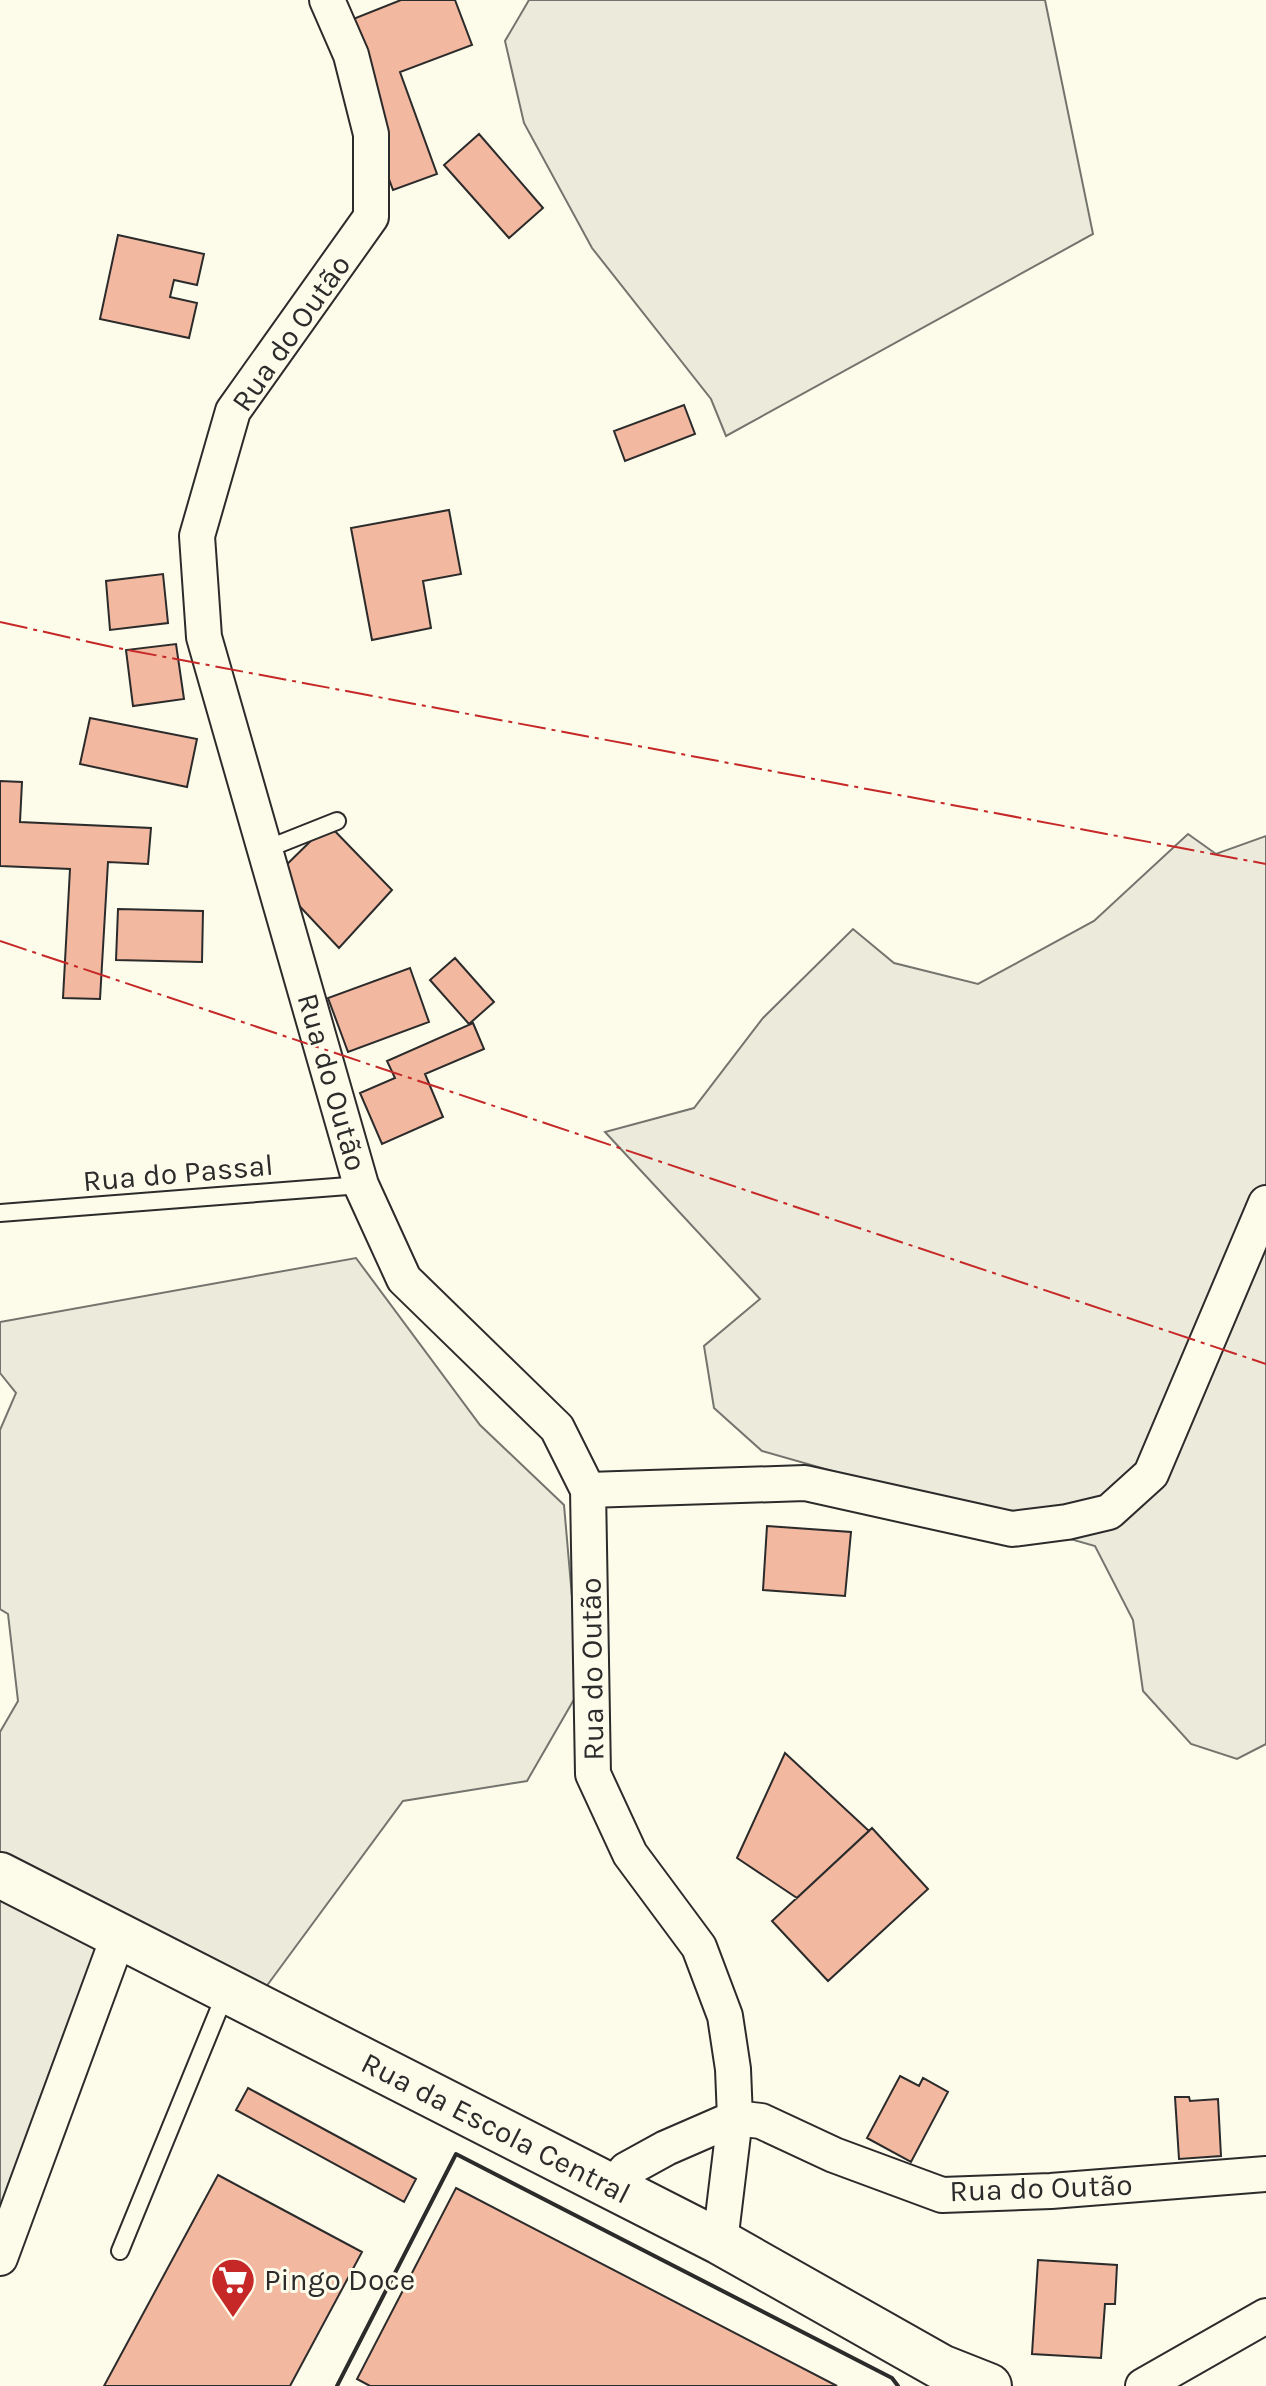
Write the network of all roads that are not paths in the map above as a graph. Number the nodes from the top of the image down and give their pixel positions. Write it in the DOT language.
graph roads {
  1 [pos="327,0"];
  2 [pos="337,821"];
  3 [pos="264,850"];
  4 [pos="361,1185"];
  5 [pos="1266,1203"];
  6 [pos="0,1213"];
  7 [pos="588,1490"];
  8 [pos="0,1875"];
  9 [pos="119,1935"];
  10 [pos="227,1990"];
  11 [pos="735,2118"];
  12 [pos="1266,2174"];
  13 [pos="612,2188"];
  14 [pos="720,2242"];
  15 [pos="120,2251"];
  16 [pos="0,2258"];
  17 [pos="1266,2316"];
  18 [pos="939,2376"];
  19 [pos="989,2386"];
  20 [pos="1143,2386"];
  1 -- 3 [label="street, Rua do Outão"];
  2 -- 3 [label="lane"];
  3 -- 4 [label="street, Rua do Outão"];
  4 -- 6 [label="lane, Rua do Passal"];
  4 -- 7 [label="street, Rua do Outão"];
  5 -- 7 [label="street"];
  7 -- 11 [label="street, Rua do Outão"];
  8 -- 9 [label="street, Rua da Escola Central"];
  9 -- 10 [label="street, Rua da Escola Central"];
  9 -- 16 [label="street"];
  10 -- 13 [label="street, Rua da Escola Central"];
  10 -- 15 [label="lane"];
  11 -- 12 [label="street, Rua do Outão"];
  11 -- 13 [label="street"];
  11 -- 14 [label="street, Rua do Outão"];
  13 -- 14 [label="street, Rua da Escola Central"];
  14 -- 18 [label="street, Rua da Escola Central"];
  17 -- 20 [label="street"];
  18 -- 19 [label="street, Rua da Escola Central"];
}
